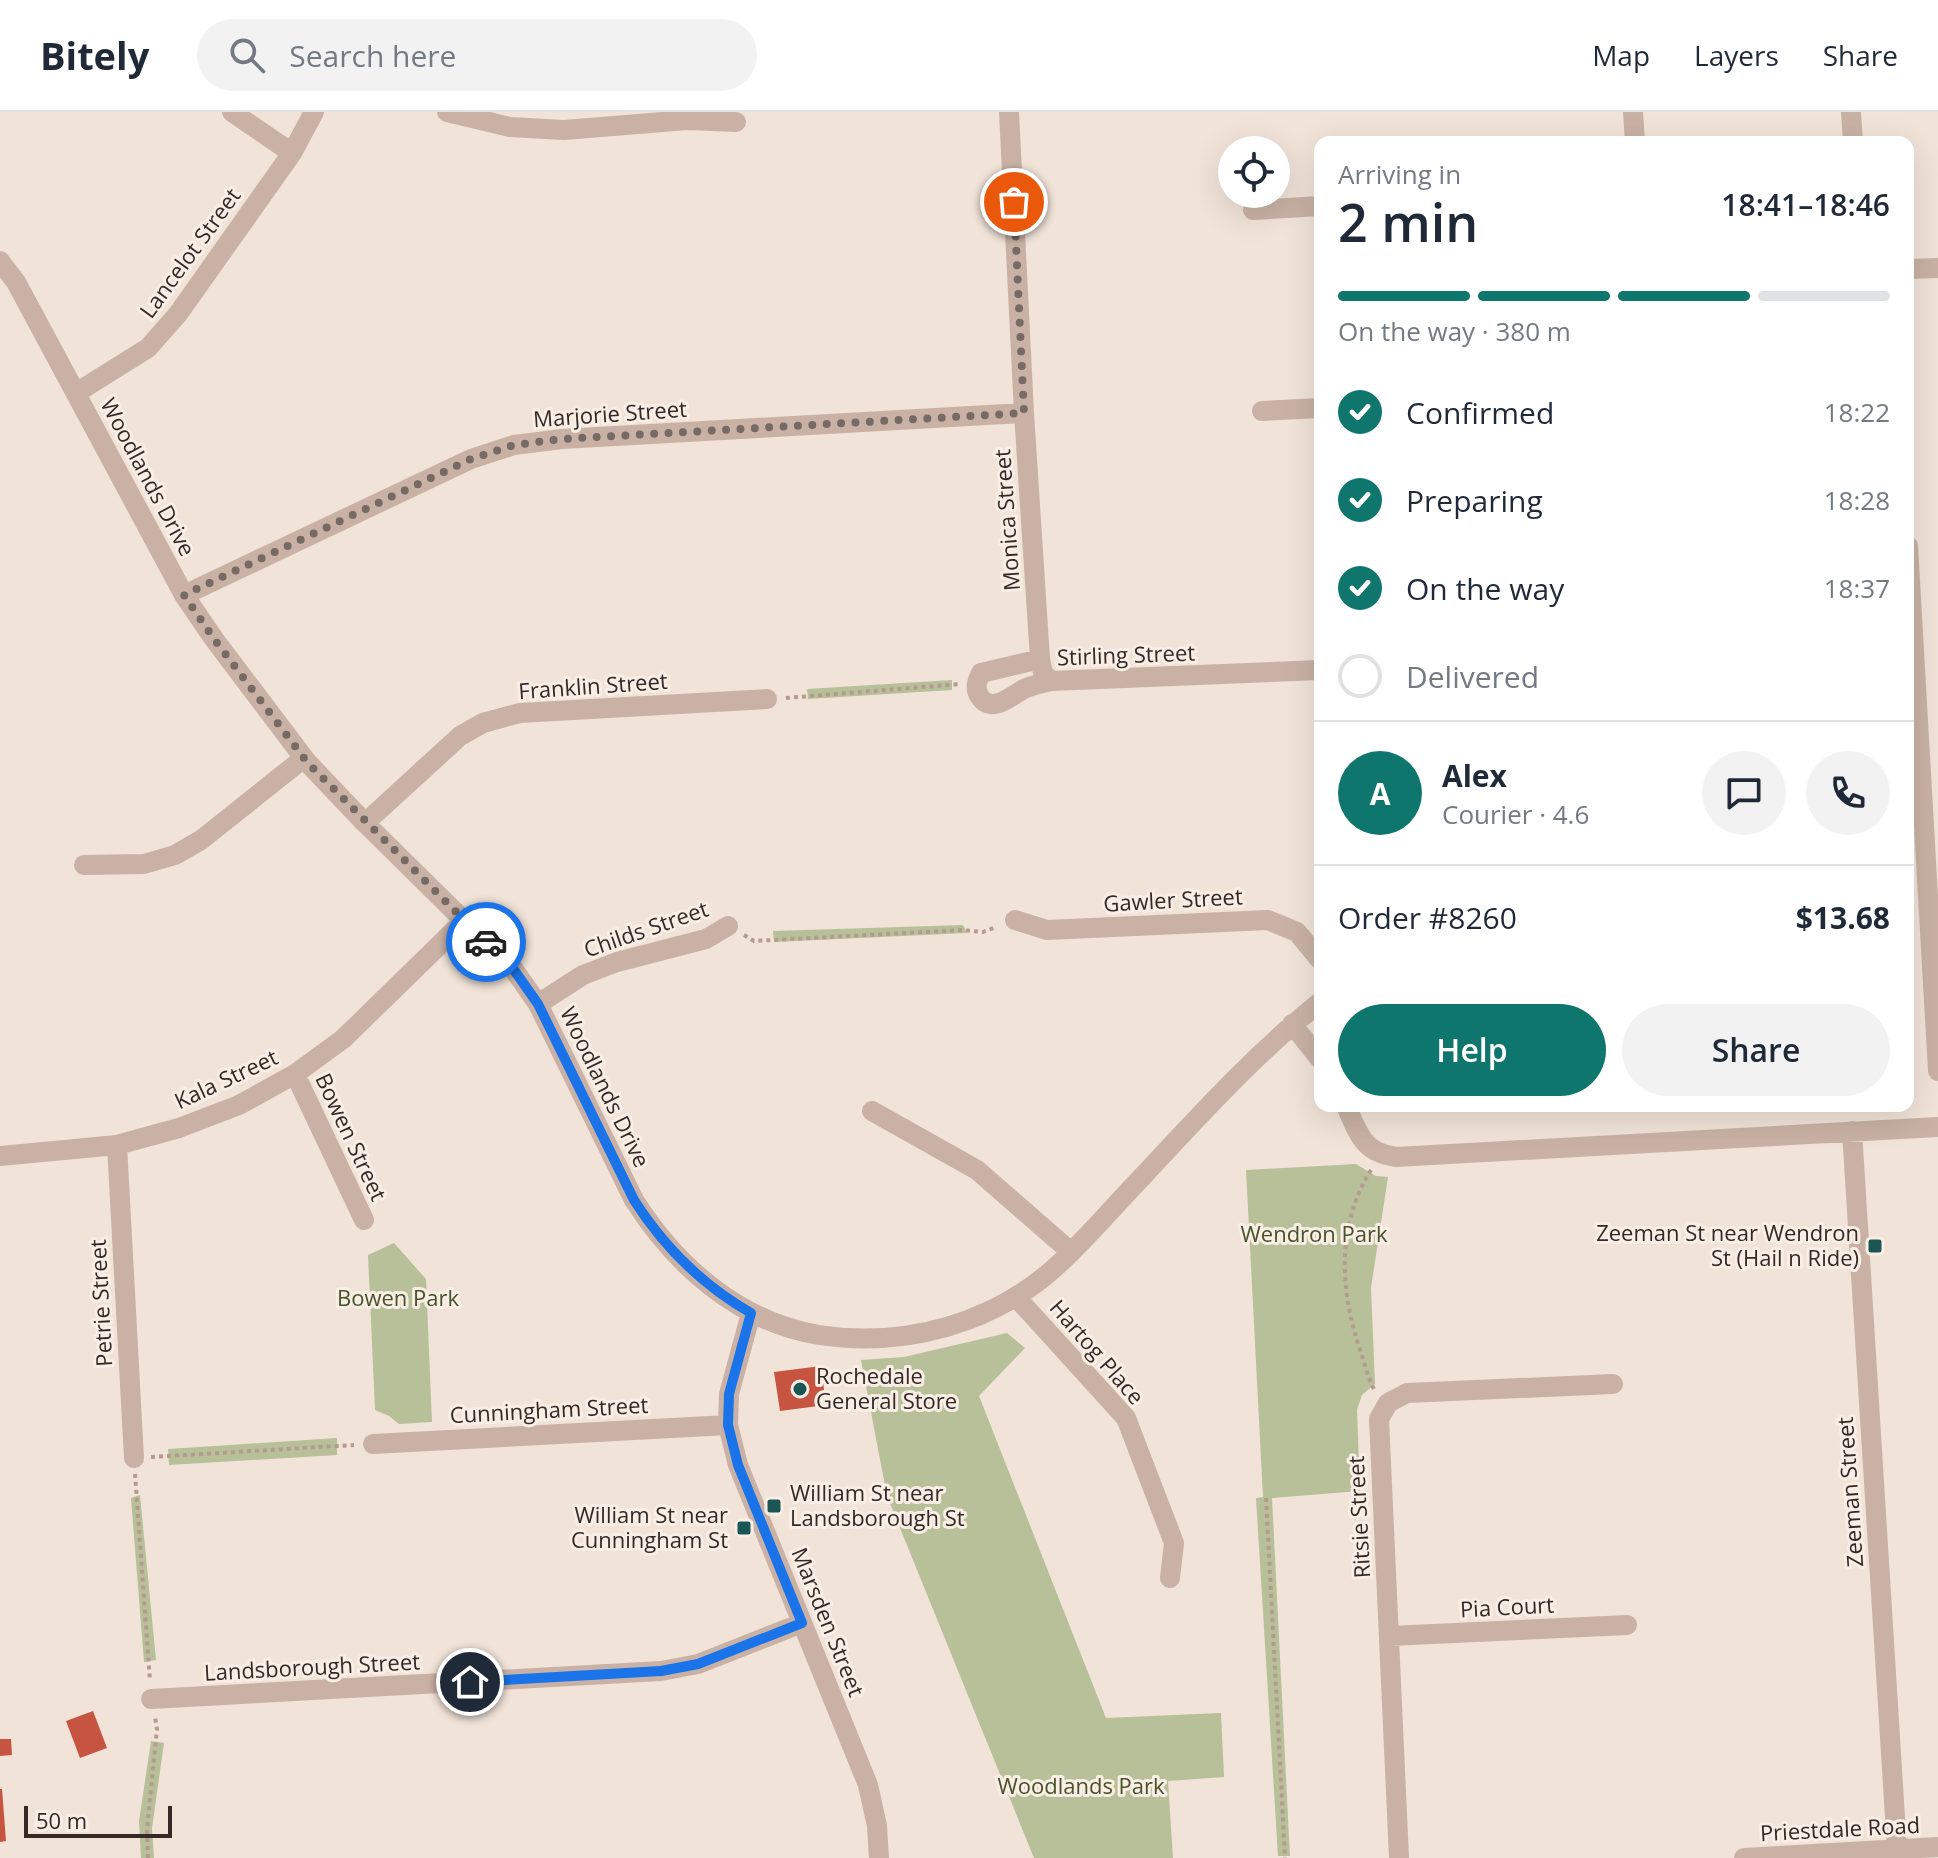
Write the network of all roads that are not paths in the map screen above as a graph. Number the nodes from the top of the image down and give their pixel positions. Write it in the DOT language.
graph roads {
  1 [pos="232,112"];
  2 [pos="314,112"];
  3 [pos="447,112"];
  4 [pos="1009,112"];
  5 [pos="1633,112"];
  6 [pos="1851,112"];
  7 [pos="736,122"];
  8 [pos="1635,136"];
  9 [pos="1853,136"];
  10 [pos="292,153"];
  11 [pos="1314,206"];
  12 [pos="1253,210"];
  13 [pos="0,261"];
  14 [pos="1938,268"];
  15 [pos="1914,269"];
  16 [pos="76,393"];
  17 [pos="1314,408"];
  18 [pos="1262,411"];
  19 [pos="1024,413"];
  20 [pos="184,595"];
  21 [pos="1914,651"];
  22 [pos="1040,659"];
  23 [pos="1314,670"];
  24 [pos="1051,681"];
  25 [pos="767,699"];
  26 [pos="304,758"];
  27 [pos="365,823"];
  28 [pos="84,865"];
  29 [pos="1015,920"];
  30 [pos="464,921"];
  31 [pos="728,926"];
  32 [pos="1314,953"];
  33 [pos="538,1004"];
  34 [pos="1314,1007"];
  35 [pos="1292,1024"];
  36 [pos="1314,1052"];
  37 [pos="1938,1071"];
  38 [pos="295,1074"];
  39 [pos="872,1111"];
  40 [pos="1349,1112"];
  41 [pos="1938,1127"];
  42 [pos="1852,1131"];
  43 [pos="117,1145"];
  44 [pos="0,1156"];
  45 [pos="364,1220"];
  46 [pos="1071,1252"];
  47 [pos="1016,1297"];
  48 [pos="751,1313"];
  49 [pos="1613,1384"];
  50 [pos="728,1425"];
  51 [pos="373,1444"];
  52 [pos="134,1458"];
  53 [pos="1170,1578"];
  54 [pos="802,1623"];
  55 [pos="1627,1625"];
  56 [pos="1389,1636"];
  57 [pos="151,1699"];
  58 [pos="1938,1847"];
  59 [pos="1897,1849"];
  60 [pos="879,1858"];
  61 [pos="1399,1858"];
  62 [pos="1744,1858"];
  1 -- 10 [label="street"];
  2 -- 10 [label="street, Lancelot Street"];
  3 -- 7 [label="street"];
  4 -- 19 [label="street, Monica Street"];
  5 -- 8 [label="street"];
  6 -- 9 [label="street"];
  10 -- 16 [label="street, Lancelot Street"];
  11 -- 12 [label="street"];
  13 -- 16 [label="street, Woodlands Drive"];
  14 -- 15 [label="street"];
  16 -- 20 [label="street, Woodlands Drive"];
  17 -- 18 [label="street"];
  19 -- 20 [label="street, Marjorie Street"];
  19 -- 22 [label="street, Monica Street"];
  20 -- 26 [label="street, Woodlands Drive"];
  21 -- 37 [label="street"];
  22 -- 24 [label="street, Monica Street"];
  22 -- 24 [label="street, Stirling Street"];
  23 -- 24 [label="street, Stirling Street"];
  25 -- 27 [label="street, Franklin Street"];
  26 -- 27 [label="street, Woodlands Drive"];
  26 -- 28 [label="street"];
  27 -- 30 [label="street, Woodlands Drive"];
  29 -- 32 [label="street, Gawler Street"];
  30 -- 33 [label="street, Woodlands Drive"];
  30 -- 38 [label="street, Kala Street"];
  31 -- 33 [label="street, Childs Street"];
  33 -- 48 [label="street, Woodlands Drive"];
  34 -- 35 [label="street, Woodlands Drive"];
  35 -- 36 [label="street"];
  35 -- 46 [label="street, Woodlands Drive"];
  38 -- 43 [label="street, Kala Street"];
  38 -- 45 [label="street, Bowen Street"];
  39 -- 46 [label="street"];
  40 -- 42 [label="street"];
  41 -- 42 [label="street"];
  42 -- 59 [label="street, Zeeman Street"];
  43 -- 44 [label="street, Kala Street"];
  43 -- 52 [label="street, Petrie Street"];
  46 -- 47 [label="street, Woodlands Drive"];
  47 -- 48 [label="street, Woodlands Drive"];
  47 -- 53 [label="street, Hartog Place"];
  48 -- 50 [label="street, Marsden Street"];
  49 -- 56 [label="street, Ritsie Street"];
  50 -- 51 [label="street, Cunningham Street"];
  50 -- 54 [label="street, Marsden Street"];
  54 -- 57 [label="street, Landsborough Street"];
  54 -- 60 [label="street, Marsden Street"];
  55 -- 56 [label="street, Pia Court"];
  56 -- 61 [label="street, Ritsie Street"];
  58 -- 59 [label="street, Priestdale Road"];
  59 -- 62 [label="street, Priestdale Road"];
}
